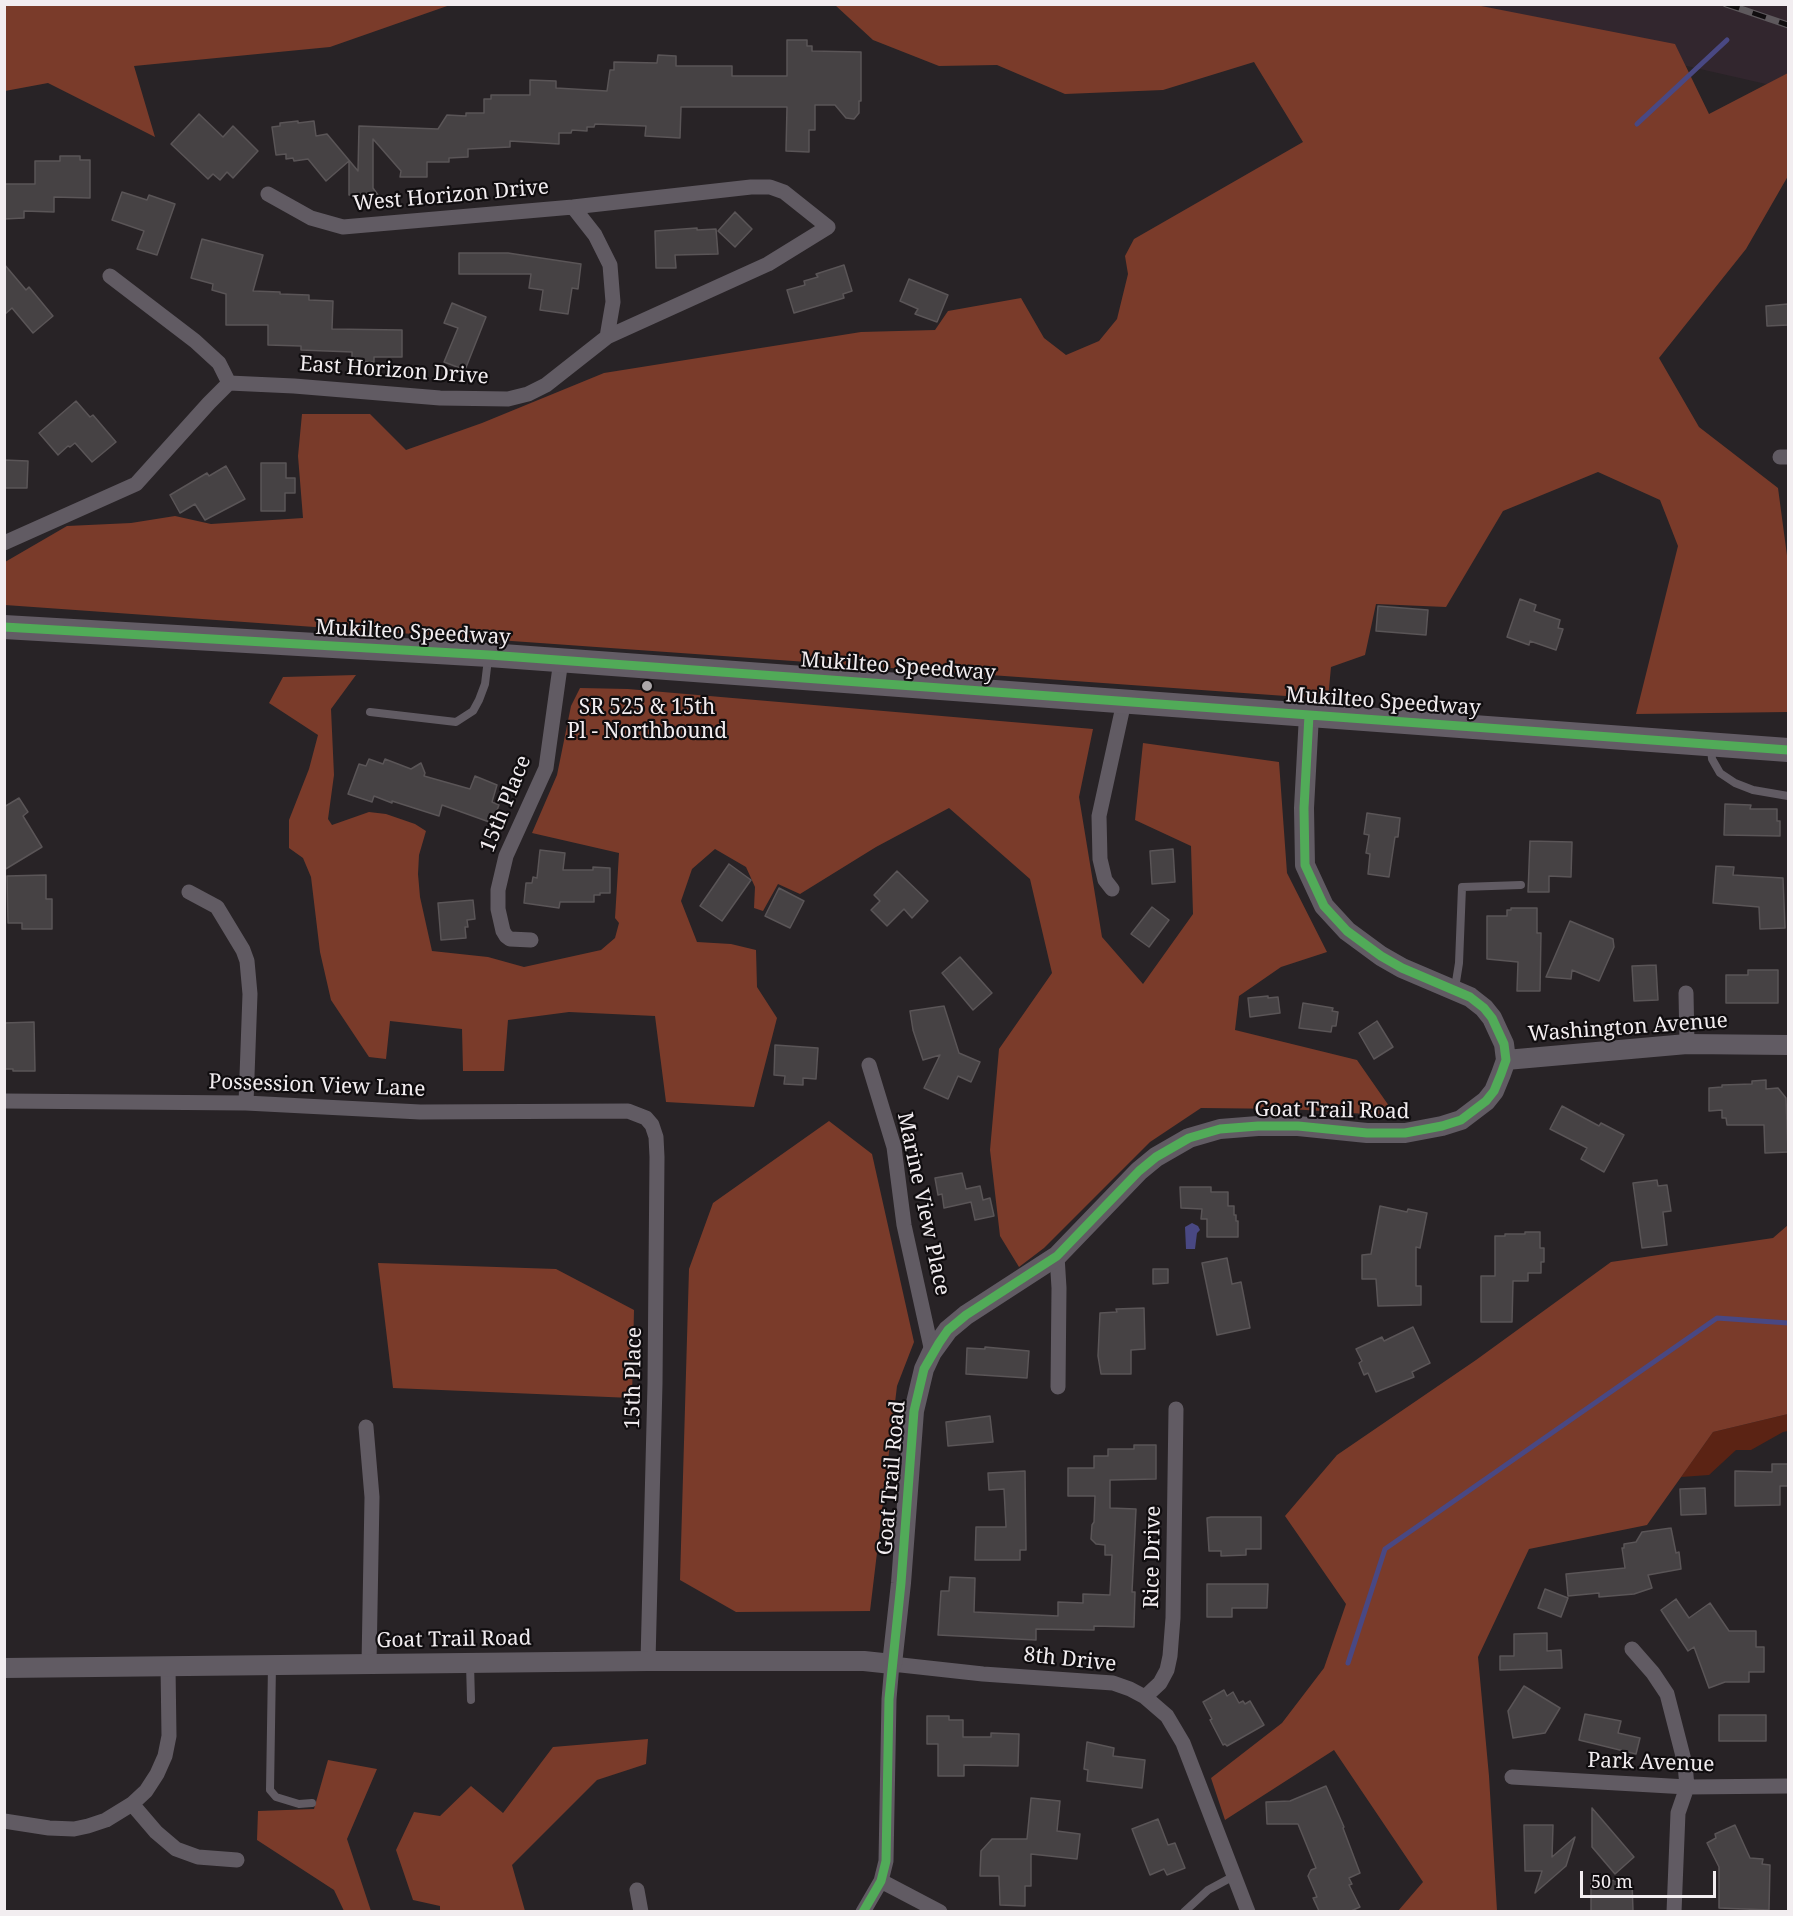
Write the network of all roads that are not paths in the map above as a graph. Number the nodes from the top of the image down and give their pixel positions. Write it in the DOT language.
graph roads {
  1 [pos="268,194"];
  2 [pos="573,207"];
  3 [pos="828,227"];
  4 [pos="110,276"];
  5 [pos="607,337"];
  6 [pos="230,383"];
  7 [pos="4,543"];
  8 [pos="4,627"];
  9 [pos="489,655"];
  10 [pos="561,660"];
  11 [pos="1124,702"];
  12 [pos="370,712"];
  13 [pos="1309,715"];
  14 [pos="1711,744"];
  15 [pos="1788,750"];
  16 [pos="1788,796"];
  17 [pos="1521,885"];
  18 [pos="1112,889"];
  19 [pos="189,892"];
  20 [pos="531,940"];
  21 [pos="1455,990"];
  22 [pos="1686,993"];
  23 [pos="1687,1044"];
  24 [pos="1788,1045"];
  25 [pos="1506,1060"];
  26 [pos="869,1065"];
  27 [pos="4,1101"];
  28 [pos="246,1103"];
  29 [pos="628,1111"];
  30 [pos="1057,1256"];
  31 [pos="932,1352"];
  32 [pos="1058,1387"];
  33 [pos="1176,1409"];
  34 [pos="366,1427"];
  35 [pos="1632,1649"];
  36 [pos="648,1661"];
  37 [pos="272,1664"];
  38 [pos="470,1664"];
  39 [pos="892,1664"];
  40 [pos="369,1665"];
  41 [pos="168,1666"];
  42 [pos="4,1668"];
  43 [pos="1145,1696"];
  44 [pos="471,1700"];
  45 [pos="1512,1776"];
  46 [pos="1788,1786"];
  47 [pos="1687,1787"];
  48 [pos="312,1803"];
  49 [pos="132,1804"];
  50 [pos="4,1821"];
  51 [pos="237,1860"];
  52 [pos="1234,1876"];
  53 [pos="881,1881"];
  54 [pos="637,1890"];
  55 [pos="641,1911"];
  56 [pos="863,1911"];
  57 [pos="940,1911"];
  58 [pos="1184,1911"];
  59 [pos="1248,1911"];
  60 [pos="1674,1911"];
  1 -- 2 [label="street, West Horizon Drive"];
  2 -- 3 [label="street, West Horizon Drive"];
  2 -- 5 [label="street, West Horizon Drive"];
  3 -- 5 [label="street, East Horizon Drive"];
  4 -- 6 [label="street"];
  5 -- 6 [label="street, East Horizon Drive"];
  6 -- 7 [label="street"];
  8 -- 9 [label="main road, Mukilteo Speedway"];
  9 -- 10 [label="main road, Mukilteo Speedway"];
  9 -- 12 [label="lane"];
  10 -- 11 [label="main road, Mukilteo Speedway"];
  10 -- 20 [label="street, 15th Place"];
  11 -- 13 [label="main road, Mukilteo Speedway"];
  11 -- 18 [label="street"];
  13 -- 14 [label="main road, Mukilteo Speedway"];
  13 -- 21 [label="street"];
  14 -- 15 [label="main road, Mukilteo Speedway"];
  14 -- 16 [label="lane"];
  17 -- 21 [label="lane"];
  19 -- 28 [label="street"];
  21 -- 25 [label="street"];
  22 -- 23 [label="street"];
  23 -- 24 [label="street, Washington Avenue"];
  23 -- 25 [label="street, Washington Avenue"];
  25 -- 30 [label="street, Goat Trail Road"];
  26 -- 31 [label="street, Marine View Place"];
  27 -- 28 [label="street, Possession View Lane"];
  28 -- 29 [label="street, Possession View Lane"];
  29 -- 36 [label="street, 15th Place"];
  30 -- 31 [label="street, Goat Trail Road"];
  30 -- 32 [label="street"];
  31 -- 39 [label="street, Goat Trail Road"];
  33 -- 43 [label="street, Rice Drive"];
  34 -- 40 [label="street"];
  35 -- 47 [label="street"];
  36 -- 38 [label="street, Goat Trail Road"];
  36 -- 39 [label="street, Goat Trail Road"];
  37 -- 40 [label="street, Goat Trail Road"];
  37 -- 41 [label="street, Goat Trail Road"];
  37 -- 48 [label="lane"];
  38 -- 40 [label="street, Goat Trail Road"];
  38 -- 44 [label="lane"];
  39 -- 43 [label="street, 8th Drive"];
  39 -- 53 [label="street"];
  41 -- 42 [label="street, Goat Trail Road"];
  41 -- 49 [label="street"];
  43 -- 52 [label="street, 8th Drive"];
  45 -- 47 [label="street, Park Avenue"];
  46 -- 47 [label="street, Park Avenue"];
  47 -- 60 [label="street"];
  49 -- 50 [label="street"];
  49 -- 51 [label="street"];
  52 -- 58 [label="lane"];
  52 -- 59 [label="street, 8th Drive"];
  53 -- 56 [label="street"];
  53 -- 57 [label="street"];
  54 -- 55 [label="street"];
}
